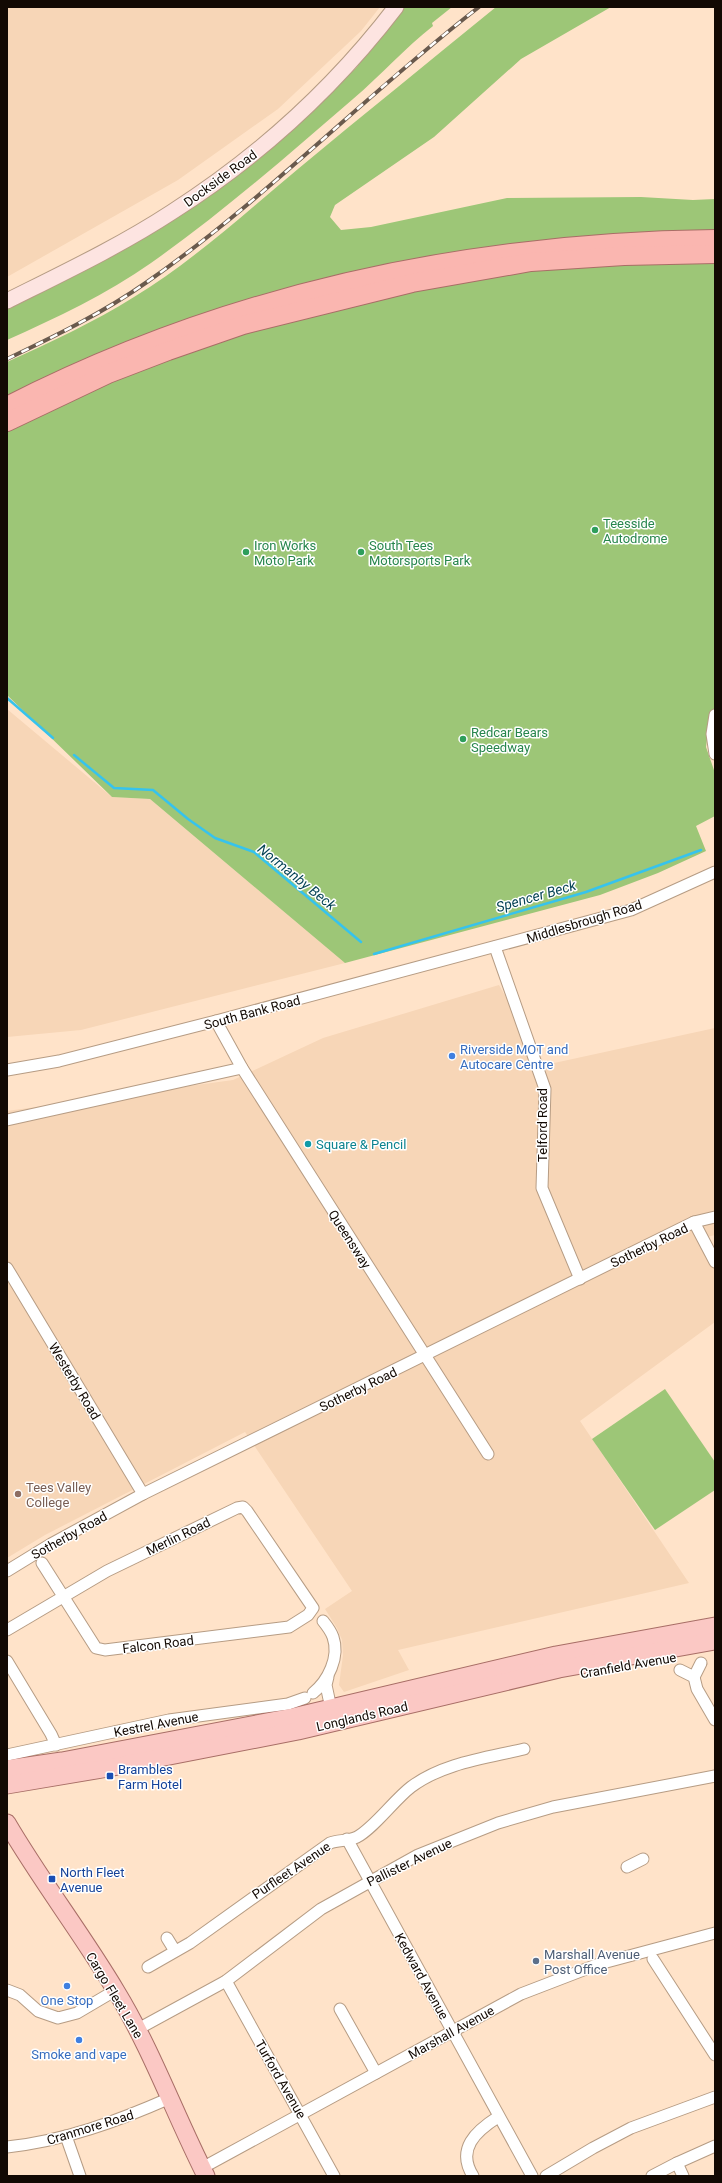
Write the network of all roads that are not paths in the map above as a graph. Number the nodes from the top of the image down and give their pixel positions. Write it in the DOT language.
graph roads {
  1 [pos="396,7"];
  2 [pos="715,239"];
  3 [pos="715,254"];
  4 [pos="7,301"];
  5 [pos="7,406"];
  6 [pos="7,422"];
  7 [pos="715,715"];
  8 [pos="715,754"];
  9 [pos="715,872"];
  10 [pos="495,947"];
  11 [pos="216,1021"];
  12 [pos="242,1068"];
  13 [pos="7,1070"];
  14 [pos="7,1120"];
  15 [pos="715,1217"];
  16 [pos="694,1222"];
  17 [pos="715,1262"];
  18 [pos="7,1268"];
  19 [pos="580,1279"];
  20 [pos="425,1356"];
  21 [pos="488,1454"];
  22 [pos="143,1494"];
  23 [pos="42,1563"];
  24 [pos="7,1571"];
  25 [pos="63,1596"];
  26 [pos="313,1608"];
  27 [pos="323,1620"];
  28 [pos="715,1626"];
  29 [pos="7,1630"];
  30 [pos="715,1641"];
  31 [pos="715,1649"];
  32 [pos="7,1661"];
  33 [pos="701,1664"];
  34 [pos="680,1670"];
  35 [pos="328,1677"];
  36 [pos="694,1677"];
  37 [pos="540,1681"];
  38 [pos="332,1710"];
  39 [pos="715,1720"];
  40 [pos="56,1745"];
  41 [pos="524,1749"];
  42 [pos="7,1755"];
  43 [pos="7,1770"];
  44 [pos="715,1776"];
  45 [pos="7,1785"];
  46 [pos="7,1823"];
  47 [pos="346,1839"];
  48 [pos="643,1859"];
  49 [pos="627,1867"];
  50 [pos="369,1880"];
  51 [pos="715,1933"];
  52 [pos="167,1938"];
  53 [pos="176,1952"];
  54 [pos="653,1959"];
  55 [pos="148,1967"];
  56 [pos="226,1982"];
  57 [pos="7,1990"];
  58 [pos="116,1990"];
  59 [pos="340,2009"];
  60 [pos="138,2029"];
  61 [pos="452,2032"];
  62 [pos="715,2055"];
  63 [pos="376,2073"];
  64 [pos="715,2097"];
  65 [pos="170,2098"];
  66 [pos="301,2114"];
  67 [pos="498,2117"];
  68 [pos="66,2136"];
  69 [pos="715,2146"];
  70 [pos="7,2147"];
  71 [pos="677,2163"];
  72 [pos="204,2172"];
  73 [pos="80,2176"];
  74 [pos="334,2176"];
  75 [pos="473,2176"];
  76 [pos="532,2176"];
  77 [pos="546,2176"];
  78 [pos="652,2176"];
  79 [pos="683,2176"];
  1 -- 4 [label="main road, Dockside Road"];
  2 -- 5 [label="highway"];
  3 -- 6 [label="highway"];
  7 -- 8 [label="street"];
  9 -- 10 [label="street, Middlesbrough Road"];
  10 -- 11 [label="street, South Bank Road"];
  10 -- 19 [label="street, Telford Road"];
  11 -- 12 [label="street, Queensway"];
  11 -- 13 [label="street, South Bank Road"];
  12 -- 14 [label="street"];
  12 -- 20 [label="street, Queensway"];
  15 -- 16 [label="street, Sotherby Road"];
  16 -- 17 [label="street"];
  16 -- 19 [label="street, Sotherby Road"];
  18 -- 22 [label="street, Westerby Road"];
  19 -- 20 [label="street, Sotherby Road"];
  20 -- 21 [label="street, Queensway"];
  20 -- 22 [label="street, Sotherby Road"];
  22 -- 24 [label="street, Sotherby Road"];
  23 -- 25 [label="street, Falcon Road"];
  25 -- 26 [label="street, Falcon Road"];
  25 -- 26 [label="street, Merlin Road"];
  25 -- 29 [label="street, Merlin Road"];
  27 -- 35 [label="street"];
  28 -- 38 [label="main road, Longlands Road"];
  30 -- 38 [label="main road, Longlands Road"];
  31 -- 37 [label="street, Cranfield Avenue"];
  32 -- 40 [label="street"];
  33 -- 36 [label="street"];
  34 -- 36 [label="street"];
  35 -- 38 [label="street"];
  35 -- 40 [label="street, Kestrel Avenue"];
  36 -- 39 [label="street"];
  38 -- 43 [label="main road, Longlands Road"];
  38 -- 45 [label="main road, Longlands Road"];
  40 -- 42 [label="street, Kestrel Avenue"];
  41 -- 47 [label="street, Purfleet Avenue"];
  44 -- 50 [label="street, Pallister Avenue"];
  46 -- 58 [label="main road, Cargo Fleet Lane"];
  47 -- 50 [label="street, Kedward Avenue"];
  47 -- 53 [label="street, Purfleet Avenue"];
  48 -- 49 [label="street"];
  50 -- 56 [label="street, Pallister Avenue"];
  50 -- 61 [label="street, Kedward Avenue"];
  51 -- 61 [label="street, Marshall Avenue"];
  52 -- 53 [label="street"];
  53 -- 55 [label="street, Purfleet Avenue"];
  54 -- 62 [label="street"];
  56 -- 60 [label="street, Pallister Avenue"];
  56 -- 66 [label="street, Turford Avenue"];
  57 -- 58 [label="street"];
  58 -- 60 [label="main road, Cargo Fleet Lane"];
  59 -- 63 [label="street"];
  60 -- 65 [label="main road, Cargo Fleet Lane"];
  61 -- 63 [label="street, Marshall Avenue"];
  61 -- 67 [label="street, Kedward Avenue"];
  63 -- 66 [label="street, Marshall Avenue"];
  64 -- 77 [label="street"];
  65 -- 68 [label="street, Cranmore Road"];
  65 -- 72 [label="main road, Cargo Fleet Lane"];
  66 -- 72 [label="street, Marshall Avenue"];
  66 -- 74 [label="street, Turford Avenue"];
  67 -- 75 [label="street"];
  67 -- 76 [label="street, Kedward Avenue"];
  68 -- 70 [label="street, Cranmore Road"];
  68 -- 73 [label="street"];
  69 -- 71 [label="street"];
  71 -- 78 [label="street"];
  71 -- 79 [label="street"];
}
